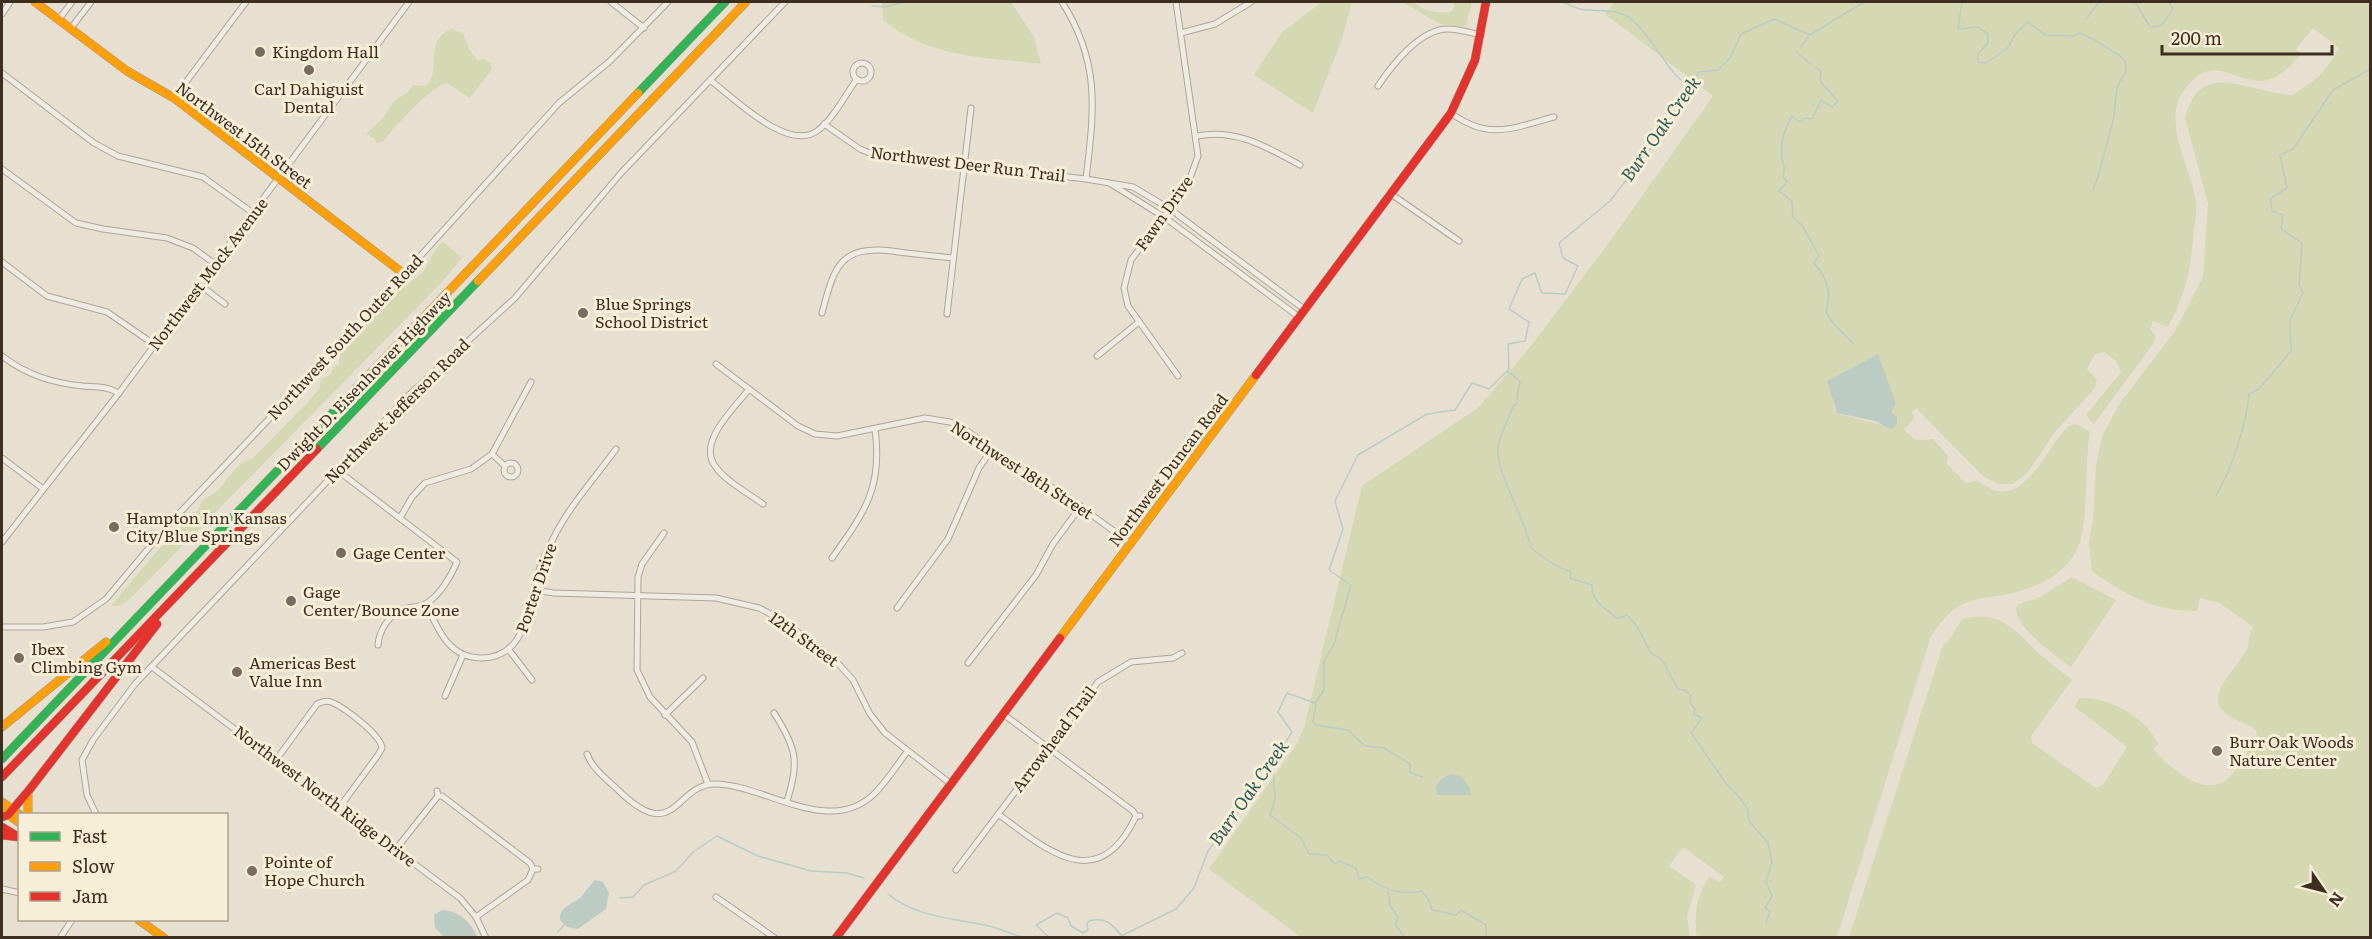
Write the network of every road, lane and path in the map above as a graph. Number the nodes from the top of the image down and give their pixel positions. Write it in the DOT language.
graph roads {
  1 [pos="10,2"];
  2 [pos="35,2"];
  3 [pos="72,2"];
  4 [pos="91,2"];
  5 [pos="246,2"];
  6 [pos="409,2"];
  7 [pos="610,2"];
  8 [pos="668,2"];
  9 [pos="725,2"];
  10 [pos="746,2"];
  11 [pos="785,2"];
  12 [pos="1062,2"];
  13 [pos="1176,2"];
  14 [pos="1251,2"];
  15 [pos="1486,2"];
  16 [pos="2,14"];
  17 [pos="59,19"];
  18 [pos="71,28"];
  19 [pos="644,28"];
  20 [pos="1181,33"];
  21 [pos="1481,35"];
  22 [pos="2,73"];
  23 [pos="857,79"];
  24 [pos="710,80"];
  25 [pos="1378,86"];
  26 [pos="174,98"];
  27 [pos="971,108"];
  28 [pos="1451,113"];
  29 [pos="1554,117"];
  30 [pos="824,124"];
  31 [pos="1197,136"];
  32 [pos="964,165"];
  33 [pos="1300,165"];
  34 [pos="2,169"];
  35 [pos="280,178"];
  36 [pos="1086,179"];
  37 [pos="1111,184"];
  38 [pos="1391,194"];
  39 [pos="1170,209"];
  40 [pos="253,213"];
  41 [pos="1164,216"];
  42 [pos="1459,241"];
  43 [pos="1234,257"];
  44 [pos="953,258"];
  45 [pos="2,262"];
  46 [pos="215,264"];
  47 [pos="1229,265"];
  48 [pos="404,273"];
  49 [pos="200,285"];
  50 [pos="225,304"];
  51 [pos="1304,309"];
  52 [pos="822,313"];
  53 [pos="947,314"];
  54 [pos="1299,317"];
  55 [pos="1138,322"];
  56 [pos="155,345"];
  57 [pos="2,356"];
  58 [pos="1097,356"];
  59 [pos="716,364"];
  60 [pos="1179,376"];
  61 [pos="531,382"];
  62 [pos="749,389"];
  63 [pos="119,393"];
  64 [pos="875,429"];
  65 [pos="616,449"];
  66 [pos="992,449"];
  67 [pos="492,454"];
  68 [pos="2,458"];
  69 [pos="505,466"];
  70 [pos="337,470"];
  71 [pos="42,488"];
  72 [pos="763,504"];
  73 [pos="1080,506"];
  74 [pos="400,518"];
  75 [pos="664,533"];
  76 [pos="2,542"];
  77 [pos="1130,543"];
  78 [pos="832,558"];
  79 [pos="191,582"];
  80 [pos="534,590"];
  81 [pos="636,595"];
  82 [pos="426,604"];
  83 [pos="897,608"];
  84 [pos="131,622"];
  85 [pos="2,627"];
  86 [pos="378,645"];
  87 [pos="509,650"];
  88 [pos="1182,653"];
  89 [pos="463,655"];
  90 [pos="968,663"];
  91 [pos="152,667"];
  92 [pos="702,678"];
  93 [pos="531,681"];
  94 [pos="445,696"];
  95 [pos="774,713"];
  96 [pos="1003,714"];
  97 [pos="665,715"];
  98 [pos="2,727"];
  99 [pos="1048,746"];
  100 [pos="907,752"];
  101 [pos="587,754"];
  102 [pos="2,759"];
  103 [pos="276,760"];
  104 [pos="2,777"];
  105 [pos="708,784"];
  106 [pos="951,784"];
  107 [pos="30,789"];
  108 [pos="787,801"];
  109 [pos="2,802"];
  110 [pos="339,808"];
  111 [pos="6,813"];
  112 [pos="28,813"];
  113 [pos="96,813"];
  114 [pos="998,814"];
  115 [pos="3,829"];
  116 [pos="18,837"];
  117 [pos="396,849"];
  118 [pos="956,870"];
  119 [pos="2,890"];
  120 [pos="18,893"];
  121 [pos="716,897"];
  122 [pos="476,917"];
  123 [pos="71,921"];
  124 [pos="140,921"];
  125 [pos="60,938"];
  126 [pos="164,938"];
  127 [pos="486,938"];
  128 [pos="775,938"];
  129 [pos="837,938"];
  1 -- 16 [label="street"];
  2 -- 17 [label="main road, Northwest 15th Street"];
  3 -- 17 [label="street"];
  4 -- 18 [label="street"];
  5 -- 26 [label="street"];
  6 -- 35 [label="street, Northwest Mock Avenue"];
  7 -- 19 [label="street"];
  8 -- 19 [label="street, Northwest South Outer Road"];
  9 -- 84 [label="main road, Dwight D. Eisenhower Highway"];
  10 -- 79 [label="main road, Dwight D. Eisenhower Highway"];
  11 -- 24 [label="street, Northwest Jefferson Road"];
  12 -- 36 [label="street"];
  13 -- 20 [label="street, Fawn Drive"];
  14 -- 20 [label="street"];
  15 -- 21 [label="main road, Northwest Duncan Road"];
  17 -- 18 [label="main road, Northwest 15th Street"];
  18 -- 26 [label="main road, Northwest 15th Street"];
  19 -- 48 [label="street, Northwest South Outer Road"];
  20 -- 31 [label="street, Fawn Drive"];
  21 -- 25 [label="street"];
  21 -- 28 [label="main road, Northwest Duncan Road"];
  22 -- 40 [label="street"];
  23 -- 30 [label="street"];
  24 -- 30 [label="street"];
  24 -- 70 [label="street, Northwest Jefferson Road"];
  26 -- 35 [label="main road, Northwest 15th Street"];
  27 -- 32 [label="street"];
  28 -- 29 [label="street"];
  28 -- 38 [label="main road, Northwest Duncan Road"];
  30 -- 32 [label="street, Northwest Deer Run Trail"];
  31 -- 33 [label="street"];
  31 -- 39 [label="street, Fawn Drive"];
  32 -- 36 [label="street, Northwest Deer Run Trail"];
  32 -- 44 [label="street"];
  34 -- 46 [label="street"];
  35 -- 40 [label="street, Northwest Mock Avenue"];
  35 -- 48 [label="main road, Northwest 15th Street"];
  36 -- 37 [label="street, Northwest Deer Run Trail"];
  37 -- 39 [label="street, Northwest Deer Run Trail"];
  37 -- 41 [label="street, Northwest Deer Run Trail"];
  38 -- 42 [label="street"];
  38 -- 51 [label="main road, Northwest Duncan Road"];
  39 -- 41 [label="street, Fawn Drive"];
  39 -- 43 [label="street, Northwest Deer Run Trail"];
  40 -- 46 [label="street, Northwest Mock Avenue"];
  41 -- 47 [label="street, Northwest Deer Run Trail"];
  41 -- 55 [label="street, Fawn Drive"];
  43 -- 47 [label="street"];
  43 -- 51 [label="street, Northwest Deer Run Trail"];
  44 -- 52 [label="street"];
  44 -- 53 [label="street"];
  45 -- 56 [label="street"];
  46 -- 49 [label="street, Northwest Mock Avenue"];
  47 -- 54 [label="street, Northwest Deer Run Trail"];
  48 -- 85 [label="street, Northwest South Outer Road"];
  49 -- 50 [label="street"];
  49 -- 56 [label="street, Northwest Mock Avenue"];
  51 -- 54 [label="main road, Northwest Duncan Road"];
  54 -- 77 [label="main road, Northwest Duncan Road"];
  55 -- 58 [label="street"];
  55 -- 60 [label="street, Fawn Drive"];
  56 -- 63 [label="street, Northwest Mock Avenue"];
  57 -- 63 [label="street"];
  59 -- 62 [label="street, Northwest 18th Street"];
  61 -- 67 [label="street"];
  62 -- 64 [label="street, Northwest 18th Street"];
  62 -- 72 [label="street"];
  63 -- 71 [label="street, Northwest Mock Avenue"];
  64 -- 66 [label="street, Northwest 18th Street"];
  64 -- 78 [label="street"];
  65 -- 80 [label="street, Porter Drive"];
  66 -- 73 [label="street, Northwest 18th Street"];
  66 -- 83 [label="street"];
  67 -- 69 [label="street"];
  67 -- 74 [label="street"];
  68 -- 71 [label="street"];
  70 -- 74 [label="street"];
  70 -- 91 [label="street, Northwest Jefferson Road"];
  71 -- 76 [label="street, Northwest Mock Avenue"];
  73 -- 77 [label="street, Northwest 18th Street"];
  73 -- 90 [label="street"];
  74 -- 82 [label="street"];
  75 -- 81 [label="street"];
  77 -- 96 [label="main road, Northwest Duncan Road"];
  79 -- 104 [label="main road, Dwight D. Eisenhower Highway"];
  79 -- 107 [label="main road"];
  80 -- 81 [label="street, 12th Street"];
  80 -- 87 [label="street, Porter Drive"];
  81 -- 97 [label="street"];
  81 -- 100 [label="street, 12th Street"];
  82 -- 86 [label="street"];
  82 -- 89 [label="street"];
  84 -- 98 [label="main road"];
  84 -- 102 [label="main road, Dwight D. Eisenhower Highway"];
  87 -- 89 [label="street, Porter Drive"];
  87 -- 93 [label="street"];
  88 -- 99 [label="street, Arrowhead Trail"];
  89 -- 94 [label="street"];
  91 -- 103 [label="street, Northwest North Ridge Drive"];
  91 -- 113 [label="street, Northwest Jefferson Road"];
  92 -- 97 [label="street"];
  95 -- 108 [label="street"];
  96 -- 99 [label="street"];
  96 -- 106 [label="main road, Northwest Duncan Road"];
  97 -- 105 [label="street"];
  99 -- 114 [label="street, Arrowhead Trail"];
  99 -- 114 [label="street"];
  100 -- 106 [label="street, 12th Street"];
  100 -- 108 [label="street"];
  101 -- 105 [label="street"];
  103 -- 110 [label="street, Northwest North Ridge Drive"];
  103 -- 110 [label="street"];
  105 -- 108 [label="street"];
  106 -- 129 [label="main road, Northwest Duncan Road"];
  107 -- 111 [label="main road"];
  107 -- 112 [label="main road"];
  109 -- 111 [label="main road"];
  110 -- 117 [label="street, Northwest North Ridge Drive"];
  114 -- 118 [label="street, Arrowhead Trail"];
  115 -- 116 [label="main road"];
  117 -- 122 [label="street, Northwest North Ridge Drive"];
  117 -- 122 [label="street"];
  119 -- 120 [label="street"];
  121 -- 128 [label="street"];
  122 -- 127 [label="street, Northwest North Ridge Drive"];
  123 -- 125 [label="street"];
  124 -- 126 [label="main road"];
}
